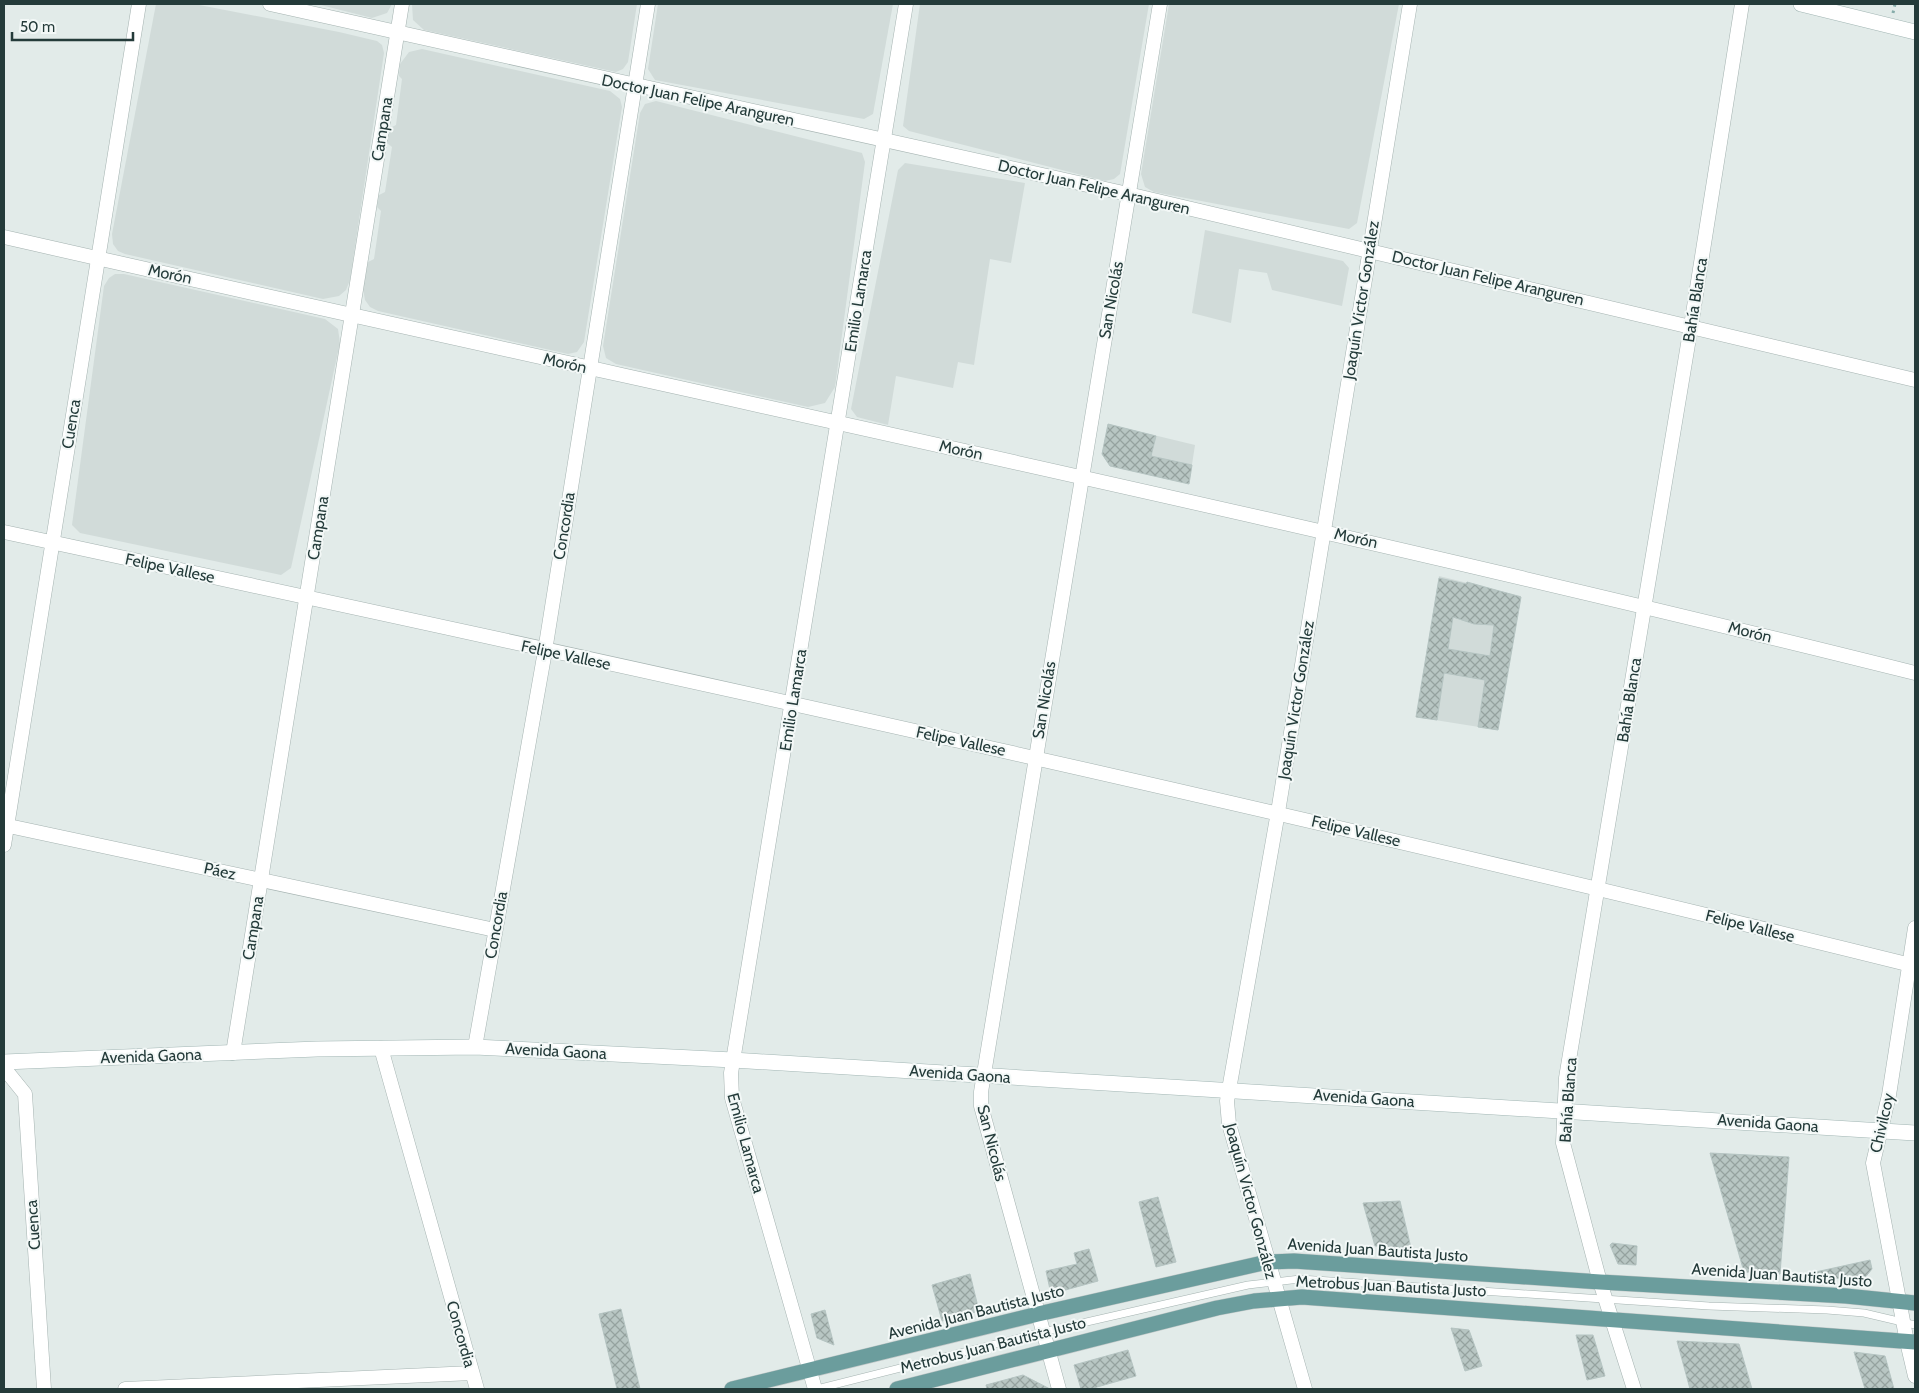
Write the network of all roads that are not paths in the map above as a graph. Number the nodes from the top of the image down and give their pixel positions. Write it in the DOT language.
graph roads {
  1 [pos="139,4"];
  2 [pos="270,4"];
  3 [pos="402,4"];
  4 [pos="648,4"];
  5 [pos="906,4"];
  6 [pos="1160,4"];
  7 [pos="1410,4"];
  8 [pos="1742,4"];
  9 [pos="1801,4"];
  10 [pos="397,32"];
  11 [pos="1915,32"];
  12 [pos="635,86"];
  13 [pos="884,141"];
  14 [pos="1128,194"];
  15 [pos="4,237"];
  16 [pos="1370,250"];
  17 [pos="99,258"];
  18 [pos="352,314"];
  19 [pos="1691,326"];
  20 [pos="589,368"];
  21 [pos="1915,380"];
  22 [pos="838,424"];
  23 [pos="1081,477"];
  24 [pos="1324,531"];
  25 [pos="4,532"];
  26 [pos="51,542"];
  27 [pos="307,597"];
  28 [pos="1644,605"];
  29 [pos="545,650"];
  30 [pos="1915,673"];
  31 [pos="792,704"];
  32 [pos="1034,757"];
  33 [pos="1278,812"];
  34 [pos="5,825"];
  35 [pos="4,845"];
  36 [pos="261,880"];
  37 [pos="1599,888"];
  38 [pos="1915,928"];
  39 [pos="495,930"];
  40 [pos="1912,965"];
  41 [pos="475,1047"];
  42 [pos="381,1048"];
  43 [pos="233,1053"];
  44 [pos="732,1060"];
  45 [pos="4,1062"];
  46 [pos="4,1068"];
  47 [pos="982,1076"];
  48 [pos="1229,1090"];
  49 [pos="1564,1111"];
  50 [pos="1881,1130"];
  51 [pos="1915,1133"];
  52 [pos="1267,1262"];
  53 [pos="1273,1281"];
  54 [pos="1600,1282"];
  55 [pos="1278,1298"];
  56 [pos="1606,1300"];
  57 [pos="1899,1301"];
  58 [pos="1915,1303"];
  59 [pos="1038,1314"];
  60 [pos="1613,1322"];
  61 [pos="1909,1323"];
  62 [pos="1043,1332"];
  63 [pos="1911,1342"];
  64 [pos="1048,1351"];
  65 [pos="810,1371"];
  66 [pos="472,1373"];
  67 [pos="1915,1376"];
  68 [pos="44,1389"];
  69 [pos="125,1389"];
  70 [pos="477,1389"];
  71 [pos="732,1389"];
  72 [pos="816,1389"];
  73 [pos="897,1389"];
  74 [pos="1059,1389"];
  75 [pos="1305,1389"];
  76 [pos="1634,1389"];
  1 -- 17 [label="street, Cuenca"];
  2 -- 10 [label="street, Doctor Juan Felipe Aranguren"];
  3 -- 10 [label="street, Campana"];
  4 -- 12 [label="street, Concordia"];
  5 -- 13 [label="street, Emilio Lamarca"];
  6 -- 14 [label="street, San Nicolás"];
  7 -- 16 [label="street, Joaquín Victor González"];
  8 -- 19 [label="street, Bahía Blanca"];
  9 -- 11 [label="main road"];
  10 -- 12 [label="street, Doctor Juan Felipe Aranguren"];
  10 -- 18 [label="street, Campana"];
  12 -- 13 [label="street, Doctor Juan Felipe Aranguren"];
  12 -- 20 [label="street, Concordia"];
  13 -- 14 [label="street, Doctor Juan Felipe Aranguren"];
  13 -- 22 [label="street, Emilio Lamarca"];
  14 -- 16 [label="street, Doctor Juan Felipe Aranguren"];
  14 -- 23 [label="street, San Nicolás"];
  15 -- 17 [label="street, Morón"];
  16 -- 19 [label="street, Doctor Juan Felipe Aranguren"];
  16 -- 24 [label="street, Joaquín Victor González"];
  17 -- 18 [label="street, Morón"];
  17 -- 26 [label="street, Cuenca"];
  18 -- 20 [label="street, Morón"];
  18 -- 27 [label="street, Campana"];
  19 -- 21 [label="street, Doctor Juan Felipe Aranguren"];
  19 -- 28 [label="street, Bahía Blanca"];
  20 -- 22 [label="street, Morón"];
  20 -- 29 [label="street, Concordia"];
  22 -- 23 [label="street, Morón"];
  22 -- 31 [label="street, Emilio Lamarca"];
  23 -- 24 [label="street, Morón"];
  23 -- 32 [label="street, San Nicolás"];
  24 -- 28 [label="street, Morón"];
  24 -- 33 [label="street, Joaquín Victor González"];
  25 -- 26 [label="street, Felipe Vallese"];
  26 -- 27 [label="street, Felipe Vallese"];
  26 -- 34 [label="street, Cuenca"];
  27 -- 29 [label="street, Felipe Vallese"];
  27 -- 36 [label="street, Campana"];
  28 -- 30 [label="street, Morón"];
  28 -- 37 [label="street, Bahía Blanca"];
  29 -- 31 [label="street, Felipe Vallese"];
  29 -- 39 [label="street, Concordia"];
  31 -- 32 [label="street, Felipe Vallese"];
  31 -- 44 [label="street, Emilio Lamarca"];
  32 -- 33 [label="street, Felipe Vallese"];
  32 -- 47 [label="street, San Nicolás"];
  33 -- 37 [label="street, Felipe Vallese"];
  33 -- 48 [label="street, Joaquín Victor González"];
  34 -- 35 [label="street, Cuenca"];
  34 -- 36 [label="street, Páez"];
  36 -- 39 [label="street, Páez"];
  36 -- 43 [label="street, Campana"];
  37 -- 40 [label="street, Felipe Vallese"];
  37 -- 49 [label="street, Bahía Blanca"];
  38 -- 40 [label="street, Chivilcoy"];
  39 -- 41 [label="street, Concordia"];
  40 -- 50 [label="street, Chivilcoy"];
  41 -- 42 [label="main road, Avenida Gaona"];
  41 -- 44 [label="main road, Avenida Gaona"];
  42 -- 43 [label="main road, Avenida Gaona"];
  42 -- 66 [label="street, Concordia"];
  43 -- 45 [label="main road, Avenida Gaona"];
  44 -- 47 [label="main road, Avenida Gaona"];
  44 -- 65 [label="street, Emilio Lamarca"];
  46 -- 68 [label="street, Cuenca"];
  47 -- 48 [label="main road, Avenida Gaona"];
  47 -- 59 [label="street, San Nicolás"];
  48 -- 49 [label="main road, Avenida Gaona"];
  48 -- 52 [label="street, Joaquín Victor González"];
  49 -- 50 [label="main road, Avenida Gaona"];
  49 -- 54 [label="street, Bahía Blanca"];
  50 -- 51 [label="main road, Avenida Gaona"];
  50 -- 57 [label="street, Chivilcoy"];
  52 -- 53 [label="street, Joaquín Victor González"];
  52 -- 54 [label="main road, Avenida Juan Bautista Justo"];
  52 -- 59 [label="main road, Avenida Juan Bautista Justo"];
  53 -- 55 [label="street, Joaquín Victor González"];
  53 -- 56 [label="lane, Metrobus Juan Bautista Justo"];
  53 -- 62 [label="lane, Metrobus Juan Bautista Justo"];
  54 -- 56 [label="street, Bahía Blanca"];
  54 -- 57 [label="main road, Avenida Juan Bautista Justo"];
  55 -- 60 [label="main road"];
  55 -- 64 [label="main road"];
  55 -- 75 [label="street, Joaquín Victor González"];
  56 -- 60 [label="street, Bahía Blanca"];
  56 -- 61 [label="lane, Metrobus Juan Bautista Justo"];
  57 -- 58 [label="main road, Avenida Juan Bautista Justo"];
  57 -- 61 [label="street, Chivilcoy"];
  59 -- 62 [label="street, San Nicolás"];
  59 -- 65 [label="main road, Avenida Juan Bautista Justo"];
  60 -- 63 [label="main road"];
  60 -- 76 [label="street, Bahía Blanca"];
  61 -- 63 [label="street, Chivilcoy"];
  62 -- 64 [label="street, San Nicolás"];
  62 -- 72 [label="lane, Metrobus Juan Bautista Justo"];
  63 -- 67 [label="street, Chivilcoy"];
  64 -- 73 [label="main road"];
  64 -- 74 [label="street, San Nicolás"];
  65 -- 71 [label="main road, Avenida Juan Bautista Justo"];
  65 -- 72 [label="street, Emilio Lamarca"];
  66 -- 69 [label="street"];
  66 -- 70 [label="street, Concordia"];
}
